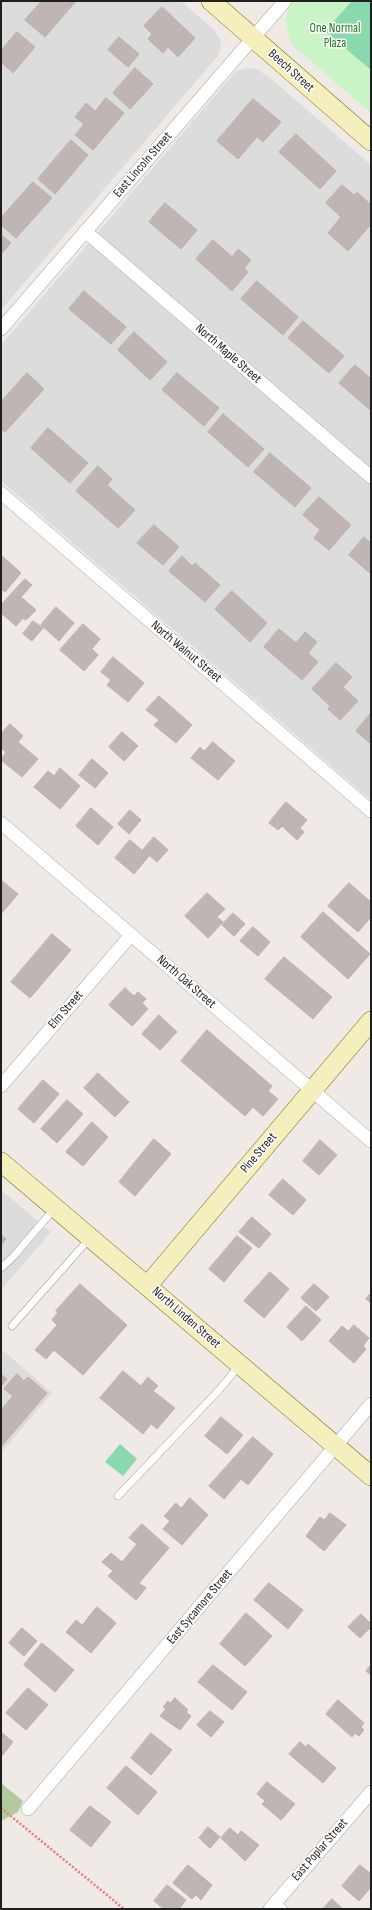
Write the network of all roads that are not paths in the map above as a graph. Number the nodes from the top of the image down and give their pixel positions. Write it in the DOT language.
graph roads {
  1 [pos="211,1"];
  2 [pos="285,1"];
  3 [pos="253,37"];
  4 [pos="371,141"];
  5 [pos="86,231"];
  6 [pos="1,329"];
  7 [pos="371,477"];
  8 [pos="1,493"];
  9 [pos="371,811"];
  10 [pos="1,823"];
  11 [pos="131,935"];
  12 [pos="371,1021"];
  13 [pos="1,1086"];
  14 [pos="312,1090"];
  15 [pos="371,1141"];
  16 [pos="1,1162"];
  17 [pos="56,1207"];
  18 [pos="90,1237"];
  19 [pos="1,1268"];
  20 [pos="148,1285"];
  21 [pos="12,1326"];
  22 [pos="240,1364"];
  23 [pos="371,1404"];
  24 [pos="336,1446"];
  25 [pos="371,1476"];
  26 [pos="118,1496"];
  27 [pos="371,1792"];
  28 [pos="28,1809"];
  29 [pos="276,1907"];
  1 -- 3 [label="main road, Beech Street"];
  2 -- 3 [label="street, East Lincoln Street"];
  3 -- 4 [label="main road, Beech Street"];
  3 -- 5 [label="street, East Lincoln Street"];
  5 -- 6 [label="street, East Lincoln Street"];
  5 -- 7 [label="street, North Maple Street"];
  8 -- 9 [label="street, North Walnut Street"];
  10 -- 11 [label="street, North Oak Street"];
  11 -- 13 [label="street, Elm Street"];
  11 -- 14 [label="street, North Oak Street"];
  12 -- 14 [label="main road, Pine Street"];
  14 -- 15 [label="street, North Oak Street"];
  14 -- 20 [label="main road, Pine Street"];
  16 -- 17 [label="main road, North Linden Street"];
  17 -- 18 [label="main road, North Linden Street"];
  17 -- 19 [label="lane"];
  18 -- 20 [label="main road, North Linden Street"];
  18 -- 21 [label="lane"];
  20 -- 22 [label="main road, North Linden Street"];
  22 -- 24 [label="main road, North Linden Street"];
  22 -- 26 [label="lane"];
  23 -- 24 [label="street, East Sycamore Street"];
  24 -- 25 [label="main road, North Linden Street"];
  24 -- 28 [label="street, East Sycamore Street"];
  27 -- 29 [label="street, East Poplar Street"];
}
